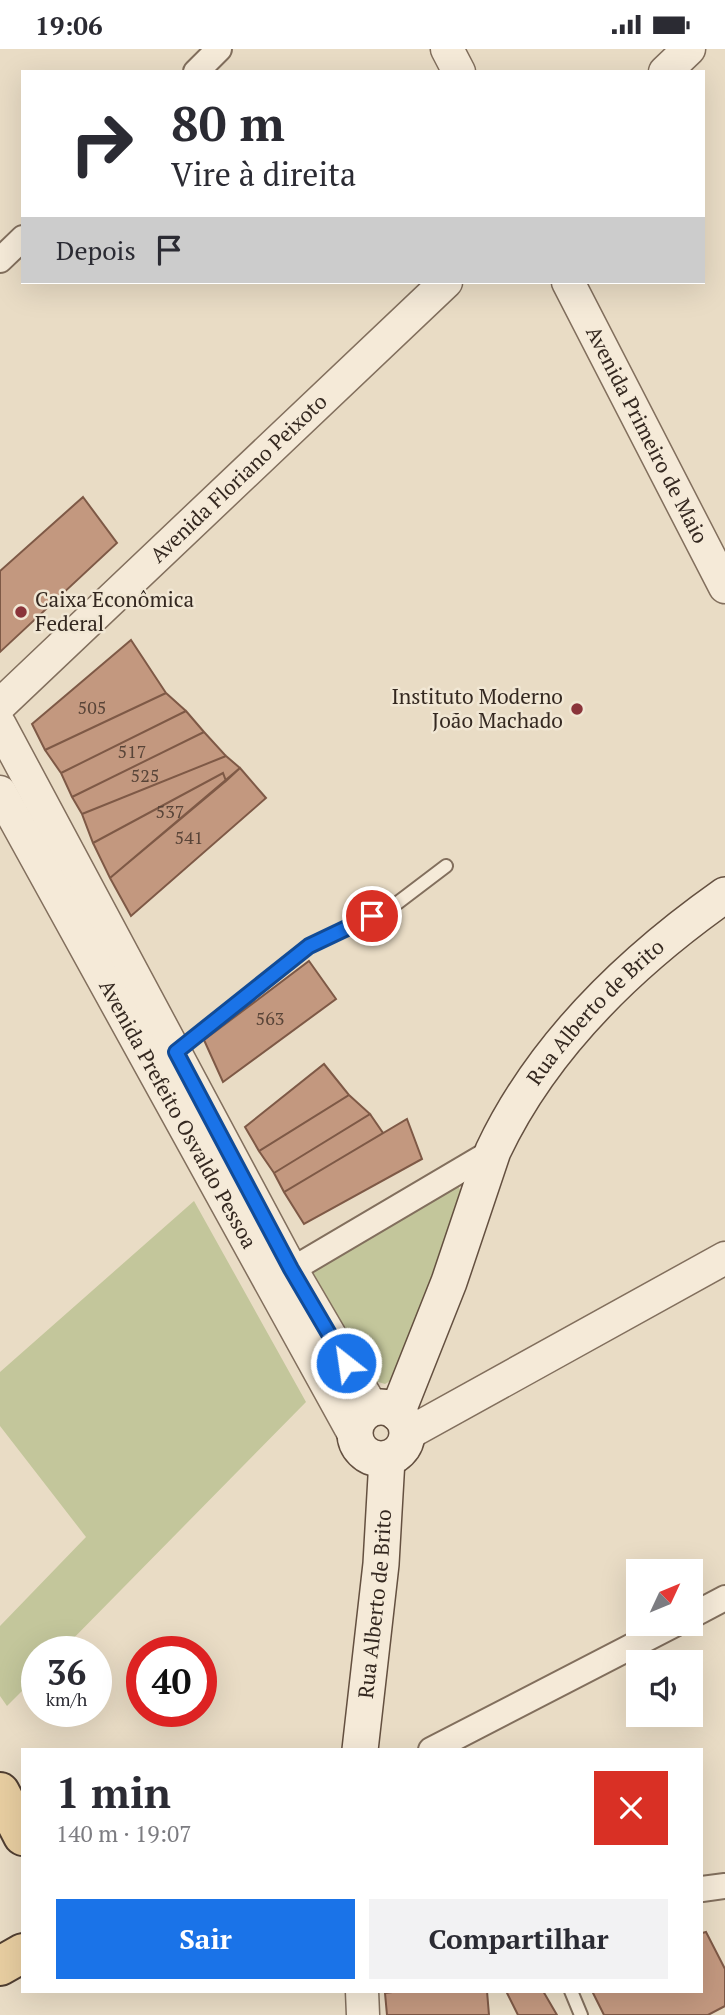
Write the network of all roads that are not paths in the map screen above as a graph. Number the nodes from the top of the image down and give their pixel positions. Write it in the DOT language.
graph roads {
  1 [pos="219,49"];
  2 [pos="447,49"];
  3 [pos="689,49"];
  4 [pos="197,70"];
  5 [pos="458,70"];
  6 [pos="667,70"];
  7 [pos="21,240"];
  8 [pos="0,260"];
  9 [pos="444,284"];
  10 [pos="569,284"];
  11 [pos="725,587"];
  12 [pos="0,705"];
  13 [pos="0,725"];
  14 [pos="0,792"];
  15 [pos="47,810"];
  16 [pos="19,827"];
  17 [pos="446,866"];
  18 [pos="725,895"];
  19 [pos="176,1052"];
  20 [pos="493,1151"];
  21 [pos="725,1258"];
  22 [pos="281,1276"];
  23 [pos="384,1430"];
  24 [pos="725,1598"];
  25 [pos="704,1609"];
  26 [pos="652,1636"];
  27 [pos="360,1748"];
  28 [pos="435,1748"];
  29 [pos="0,1792"];
  30 [pos="21,1832"];
  31 [pos="725,1886"];
  32 [pos="703,1889"];
  33 [pos="21,1954"];
  34 [pos="0,1966"];
  35 [pos="362,1993"];
  36 [pos="572,1993"];
  37 [pos="363,2015"];
  38 [pos="582,2015"];
  1 -- 4 [label="street"];
  2 -- 5 [label="street"];
  3 -- 6 [label="street"];
  7 -- 8 [label="street"];
  9 -- 12 [label="street, Avenida Floriano Peixoto"];
  10 -- 11 [label="street, Avenida Primeiro de Maio"];
  13 -- 15 [label="street, Avenida Prefeito Osvaldo Pessoa"];
  14 -- 16 [label="street, Avenida Prefeito Osvaldo Pessoa"];
  15 -- 16 [label="street"];
  15 -- 19 [label="street, Avenida Prefeito Osvaldo Pessoa"];
  16 -- 22 [label="street, Avenida Prefeito Osvaldo Pessoa"];
  17 -- 19 [label="lane"];
  18 -- 20 [label="main road, Rua Alberto de Brito"];
  19 -- 22 [label="street, Avenida Prefeito Osvaldo Pessoa"];
  20 -- 22 [label="street"];
  20 -- 23 [label="main road, Rua Alberto de Brito"];
  21 -- 23 [label="street"];
  22 -- 23 [label="street, Avenida Prefeito Osvaldo Pessoa"];
  23 -- 27 [label="main road, Rua Alberto de Brito"];
  24 -- 25 [label="street"];
  26 -- 28 [label="street"];
  29 -- 30 [label="main road"];
  31 -- 32 [label="street"];
  33 -- 34 [label="main road"];
  35 -- 37 [label="street"];
  36 -- 38 [label="lane"];
}
